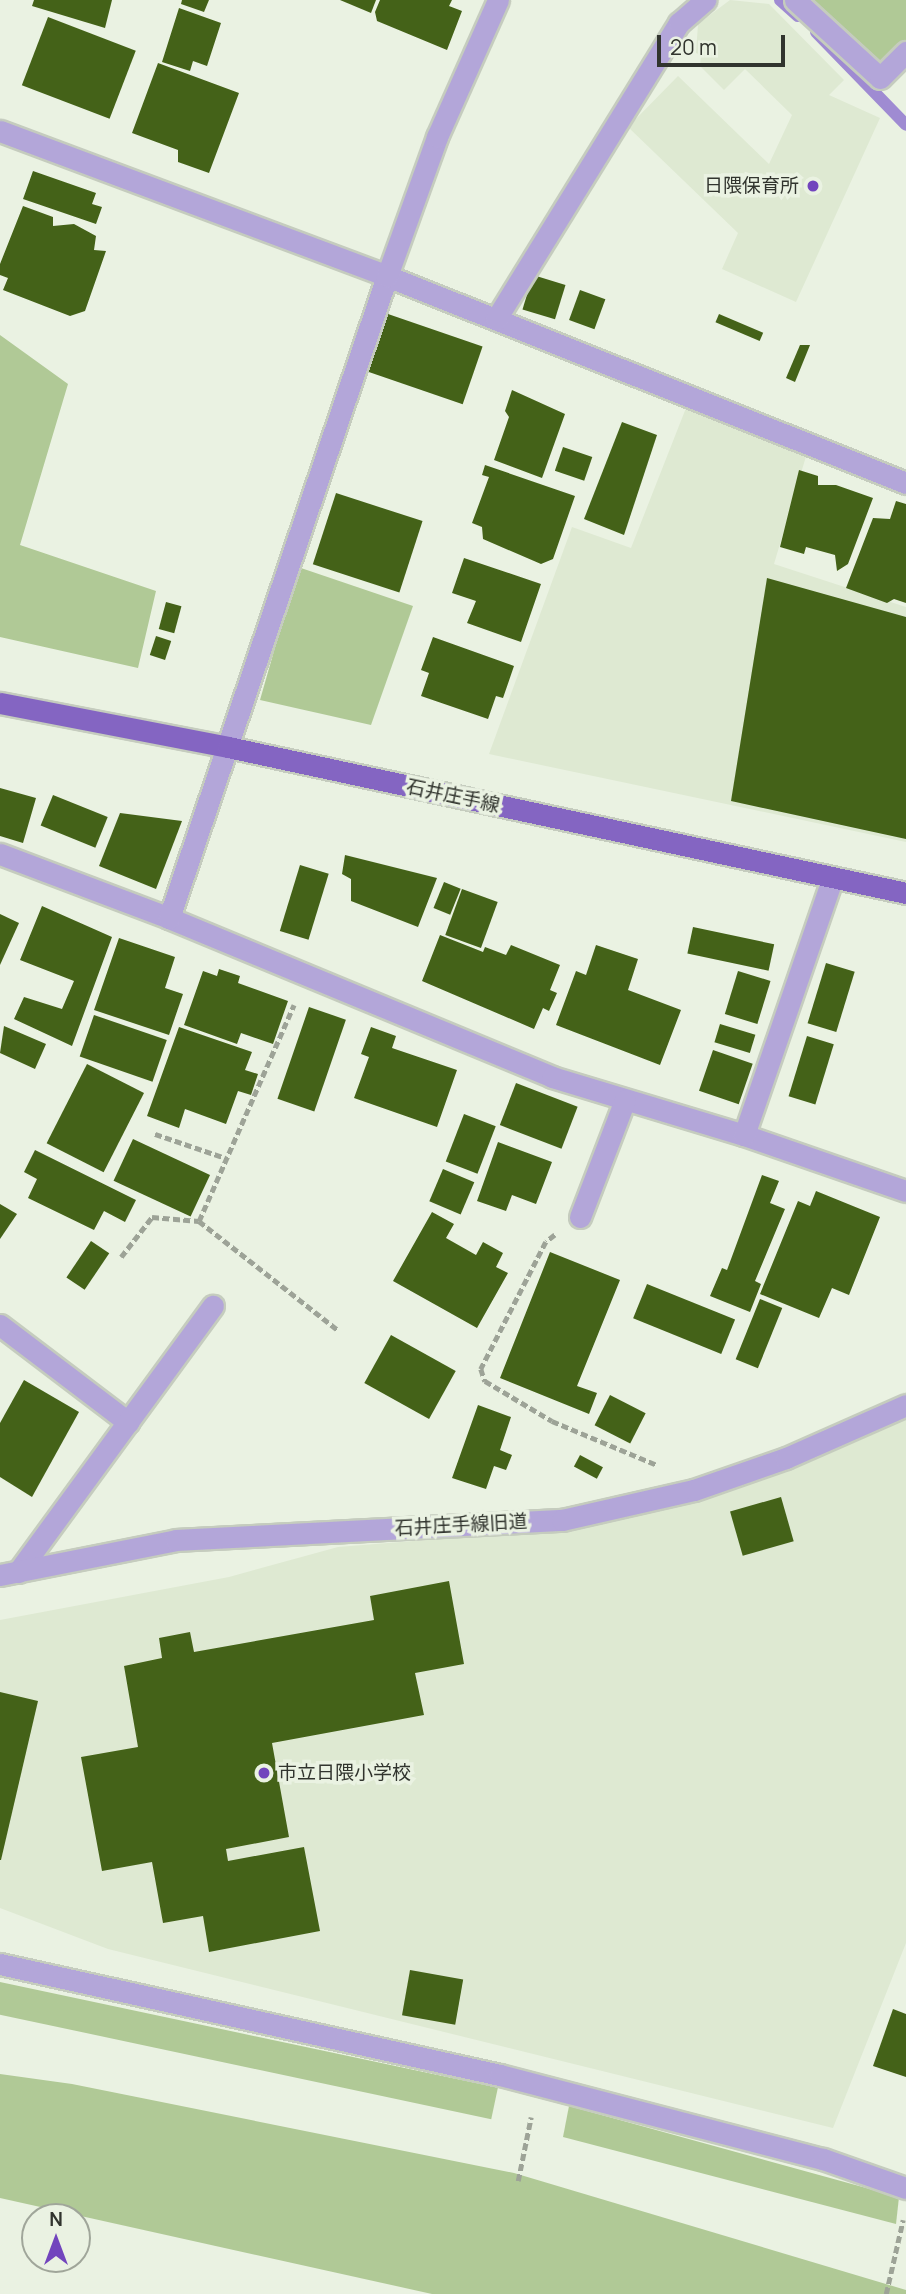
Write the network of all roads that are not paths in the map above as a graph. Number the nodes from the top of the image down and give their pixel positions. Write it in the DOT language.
graph roads {
  1 [pos="498,0"];
  2 [pos="705,0"];
  3 [pos="795,0"];
  4 [pos="906,52"];
  5 [pos="0,131"];
  6 [pos="387,276"];
  7 [pos="496,319"];
  8 [pos="906,483"];
  9 [pos="0,703"];
  10 [pos="228,747"];
  11 [pos="0,854"];
  12 [pos="832,879"];
  13 [pos="906,893"];
  14 [pos="169,918"];
  15 [pos="625,1100"];
  16 [pos="744,1135"];
  17 [pos="906,1191"];
  18 [pos="580,1217"];
  19 [pos="213,1306"];
  20 [pos="0,1325"];
  21 [pos="906,1405"];
  22 [pos="128,1422"];
  23 [pos="9,1574"];
  24 [pos="2,1964"];
  25 [pos="906,2188"];
  1 -- 6 [label="street"];
  2 -- 7 [label="street"];
  3 -- 4 [label="street"];
  5 -- 6 [label="street"];
  6 -- 7 [label="street"];
  6 -- 10 [label="street"];
  7 -- 8 [label="street"];
  9 -- 10 [label="main road, 石井庄手線"];
  10 -- 12 [label="main road, 石井庄手線"];
  10 -- 14 [label="street"];
  11 -- 14 [label="street"];
  12 -- 13 [label="main road, 石井庄手線"];
  12 -- 16 [label="street"];
  14 -- 15 [label="street"];
  15 -- 16 [label="street"];
  15 -- 18 [label="street"];
  16 -- 17 [label="street"];
  19 -- 22 [label="street"];
  20 -- 22 [label="street"];
  21 -- 23 [label="street, 石井庄手線旧道"];
  22 -- 23 [label="street"];
  24 -- 25 [label="street"];
}
